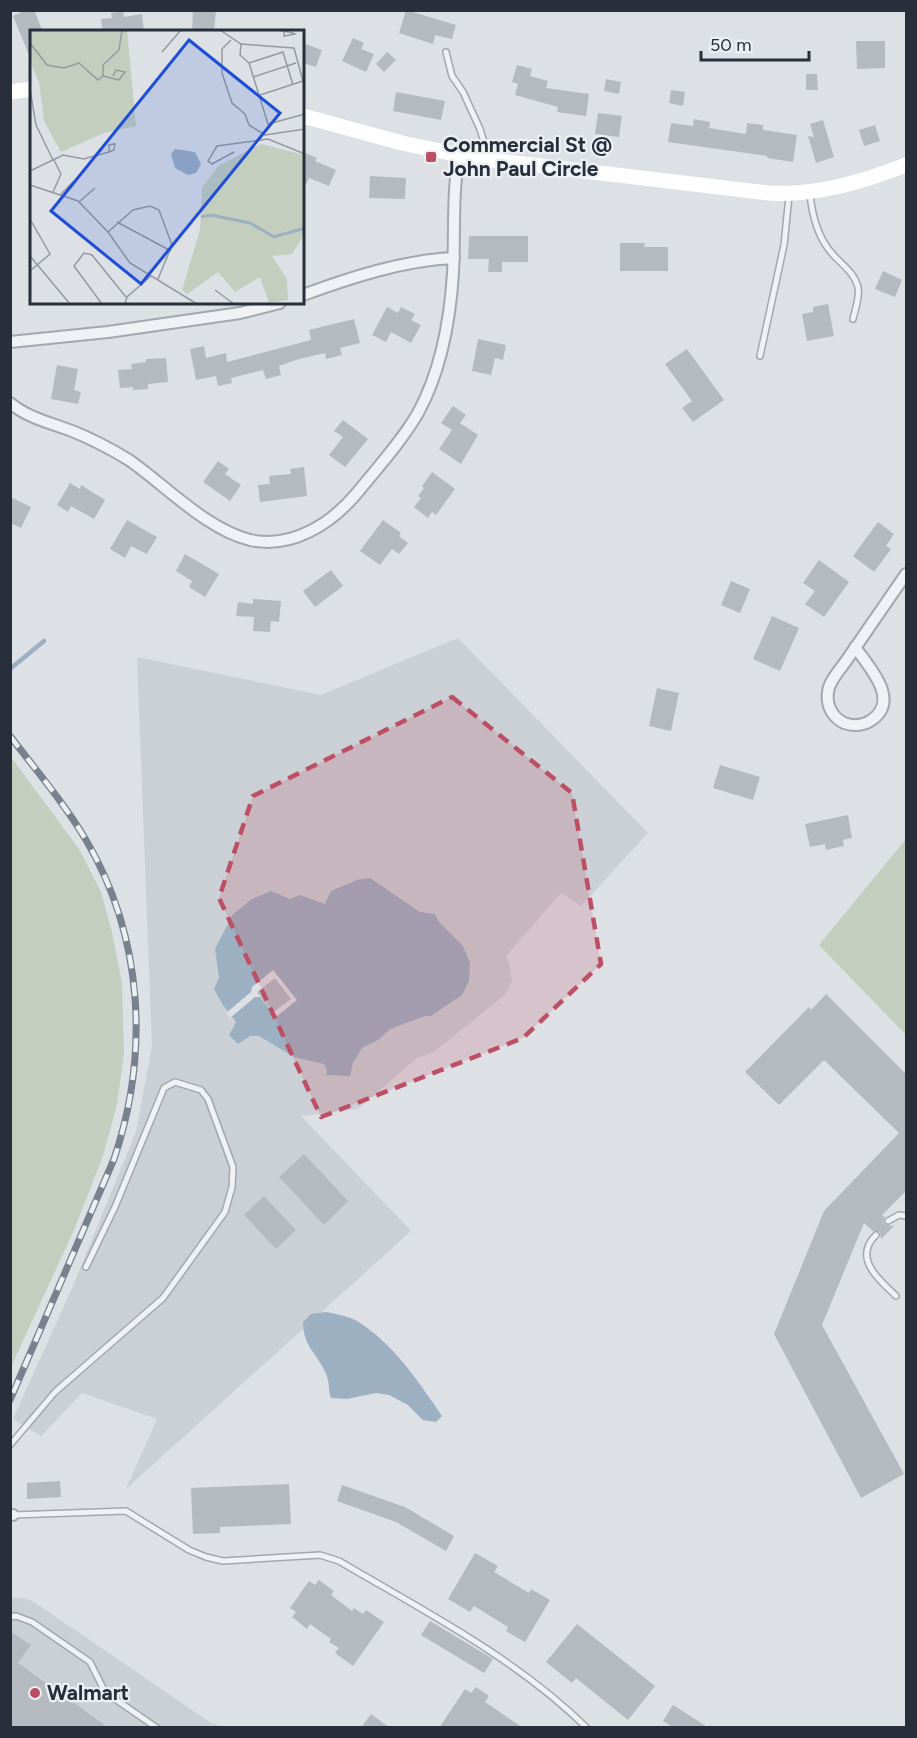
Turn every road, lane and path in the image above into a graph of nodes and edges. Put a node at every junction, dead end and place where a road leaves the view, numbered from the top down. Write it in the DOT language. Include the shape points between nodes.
graph roads {
  1 [pos="446,52"];
  2 [pos="30,89"];
  3 [pos="10,92"];
  4 [pos="304,116"];
  5 [pos="459,155"];
  6 [pos="483,159"];
  7 [pos="906,165"];
  8 [pos="810,193"];
  9 [pos="789,194"];
  10 [pos="454,258"];
  11 [pos="304,295"];
  12 [pos="276,304"];
  13 [pos="853,319"];
  14 [pos="10,342"];
  15 [pos="760,356"];
  16 [pos="10,403"];
  17 [pos="906,574"];
  18 [pos="855,647"];
  19 [pos="906,1216"];
  20 [pos="888,1221"];
  21 [pos="876,1234"];
  22 [pos="86,1267"];
  23 [pos="896,1296"];
  24 [pos="10,1445"];
  25 [pos="11,1515"];
  26 [pos="10,1617"];
  27 [pos="157,1728"];
  28 [pos="587,1728"];
  1 -- 6 [label="lane" via="452,76 480,129"];
  2 -- 3 [label="main road"];
  4 -- 5 [label="main road"];
  5 -- 6 [label="main road"];
  5 -- 10 [label="street"];
  6 -- 9 [label="main road"];
  7 -- 8 [label="main road"];
  8 -- 9 [label="main road"];
  8 -- 13 [label="lane" via="823,240 857,285"];
  9 -- 15 [label="lane" via="784,245"];
  10 -- 11 [label="street" via="364,275"];
  10 -- 16 [label="street" via="443,346 418,413 346,505 328,521 302,535 267,542 234,534 111,450"];
  12 -- 14 [label="street" via="108,332"];
  17 -- 18 [label="street"];
  18 -- 18 [label="street" via="882,687 884,699 871,721 857,725 838,719 828,703 831,683"];
  19 -- 20 [label="lane"];
  21 -- 23 [label="lane" via="866,1256 875,1274"];
  22 -- 24 [label="lane" via="164,1088 175,1082 201,1090 208,1099 233,1167 225,1212 164,1298 55,1392"];
  25 -- 28 [label="lane" via="126,1511 189,1550 223,1561 320,1555 339,1561 516,1668"];
  26 -- 27 [label="lane" via="32,1622 90,1662 105,1692"];
}
